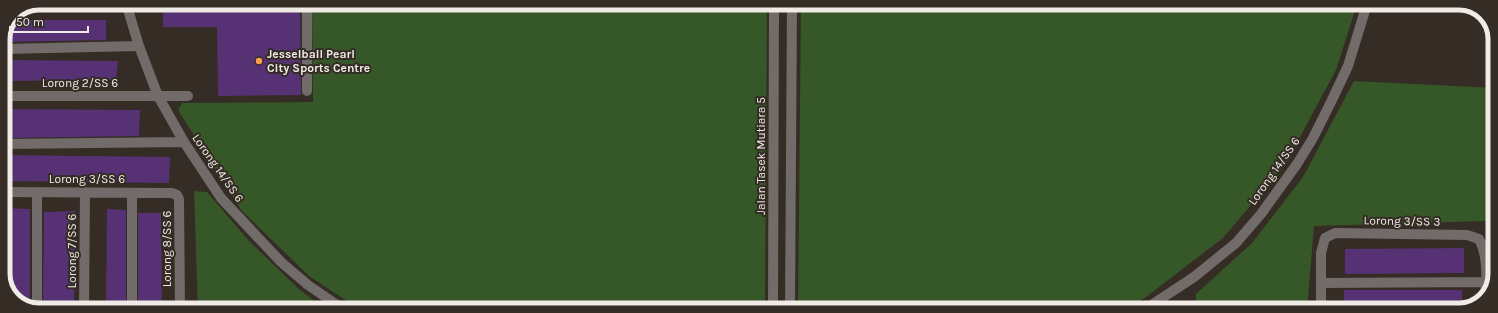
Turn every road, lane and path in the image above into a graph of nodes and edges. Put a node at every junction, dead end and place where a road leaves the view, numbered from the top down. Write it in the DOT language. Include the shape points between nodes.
graph roads {
  1 [pos="128,10"];
  2 [pos="306,10"];
  3 [pos="774,10"];
  4 [pos="792,10"];
  5 [pos="1365,10"];
  6 [pos="138,46"];
  7 [pos="10,49"];
  8 [pos="307,91"];
  9 [pos="10,96"];
  10 [pos="158,96"];
  11 [pos="188,96"];
  12 [pos="184,142"];
  13 [pos="10,144"];
  14 [pos="10,192"];
  15 [pos="37,192"];
  16 [pos="85,192"];
  17 [pos="132,192"];
  18 [pos="172,193"];
  19 [pos="789,250"];
  20 [pos="774,252"];
  21 [pos="1487,280"];
  22 [pos="1322,282"];
  23 [pos="1487,282"];
  24 [pos="37,303"];
  25 [pos="84,303"];
  26 [pos="132,303"];
  27 [pos="180,303"];
  28 [pos="333,303"];
  29 [pos="773,303"];
  30 [pos="790,303"];
  31 [pos="1155,303"];
  32 [pos="1322,303"];
  1 -- 6 [label="street, Lorong 14/SS 6"];
  2 -- 8 [label="street"];
  3 -- 20 [label="street, Jalan Tasek Mutiara 5"];
  4 -- 19 [label="street"];
  5 -- 31 [label="street, Lorong 14/SS 6" via="1348,66 1331,102 1313,138 1269,203 1236,243 1194,277"];
  6 -- 7 [label="street"];
  6 -- 10 [label="street, Lorong 14/SS 6"];
  9 -- 10 [label="street, Lorong 2/SS 6"];
  10 -- 11 [label="street, Lorong 2/SS 6"];
  10 -- 12 [label="street, Lorong 14/SS 6"];
  12 -- 13 [label="street"];
  12 -- 28 [label="street, Lorong 14/SS 6" via="221,198 250,230 281,262"];
  14 -- 15 [label="street, Lorong 3/SS 6"];
  15 -- 16 [label="street, Lorong 3/SS 6"];
  15 -- 24 [label="street"];
  16 -- 17 [label="street, Lorong 3/SS 6"];
  16 -- 25 [label="street, Lorong 7/SS 6"];
  17 -- 18 [label="street, Lorong 3/SS 6"];
  17 -- 26 [label="street"];
  18 -- 27 [label="street, Lorong 8/SS 6" via="180,199"];
  19 -- 20 [label="street"];
  19 -- 30 [label="street"];
  20 -- 29 [label="street, Jalan Tasek Mutiara 5"];
  21 -- 22 [label="street, Lorong 3/SS 3" via="1482,245 1479,239 1467,235 1335,233 1325,238 1321,253"];
  22 -- 23 [label="street"];
  22 -- 32 [label="street"];
}
